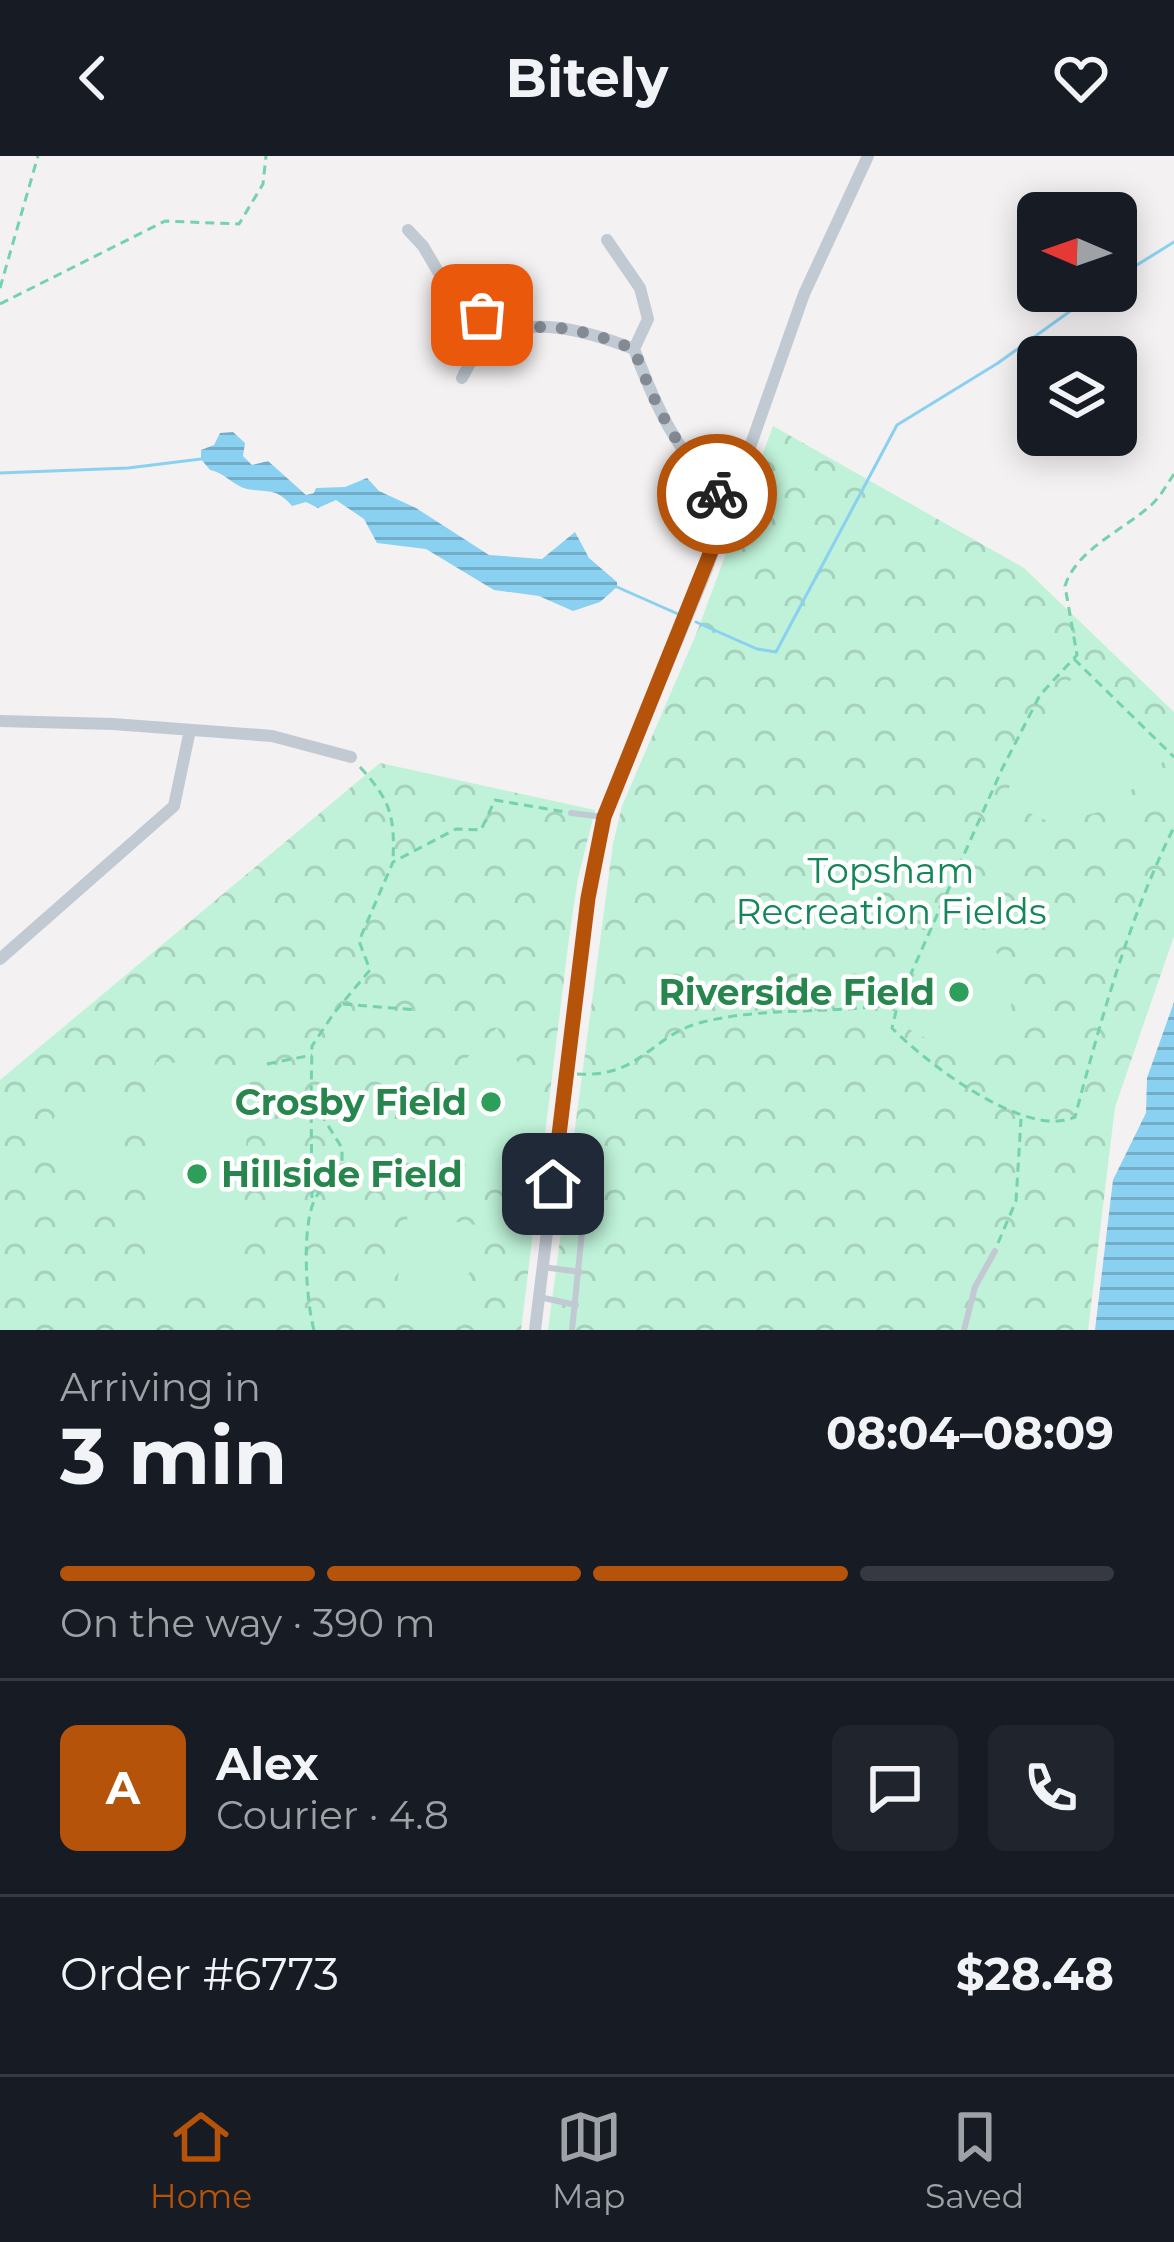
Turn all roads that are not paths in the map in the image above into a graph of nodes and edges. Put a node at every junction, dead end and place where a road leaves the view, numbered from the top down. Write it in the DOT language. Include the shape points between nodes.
graph roads {
  1 [pos="868,156"];
  2 [pos="408,230"];
  3 [pos="607,240"];
  4 [pos="506,333"];
  5 [pos="634,349"];
  6 [pos="462,378"];
  7 [pos="730,504"];
  8 [pos="0,721"];
  9 [pos="190,730"];
  10 [pos="351,757"];
  11 [pos="571,813"];
  12 [pos="604,817"];
  13 [pos="0,959"];
  14 [pos="558,1141"];
  15 [pos="553,1184"];
  16 [pos="586,1193"];
  17 [pos="995,1251"];
  18 [pos="542,1267"];
  19 [pos="580,1272"];
  20 [pos="539,1298"];
  21 [pos="576,1305"];
  22 [pos="535,1330"];
  23 [pos="572,1330"];
  24 [pos="964,1330"];
  1 -- 7 [label="street" via="804,294"];
  2 -- 4 [label="street" via="450,292"];
  3 -- 5 [label="street" via="640,287 648,319"];
  4 -- 5 [label="street" via="591,332"];
  4 -- 6 [label="street" via="478,350"];
  5 -- 7 [label="street" via="676,445"];
  7 -- 12 [label="street"];
  8 -- 9 [label="street"];
  9 -- 10 [label="street" via="272,736"];
  9 -- 13 [label="street" via="174,806"];
  11 -- 12 [label="lane"];
  12 -- 14 [label="street"];
  14 -- 15 [label="street"];
  14 -- 16 [label="lane" via="581,1151"];
  15 -- 16 [label="lane"];
  15 -- 18 [label="street"];
  16 -- 19 [label="lane"];
  17 -- 24 [label="lane"];
  18 -- 19 [label="lane"];
  18 -- 20 [label="street"];
  19 -- 21 [label="lane"];
  20 -- 21 [label="lane"];
  20 -- 22 [label="street"];
  21 -- 23 [label="lane"];
}
